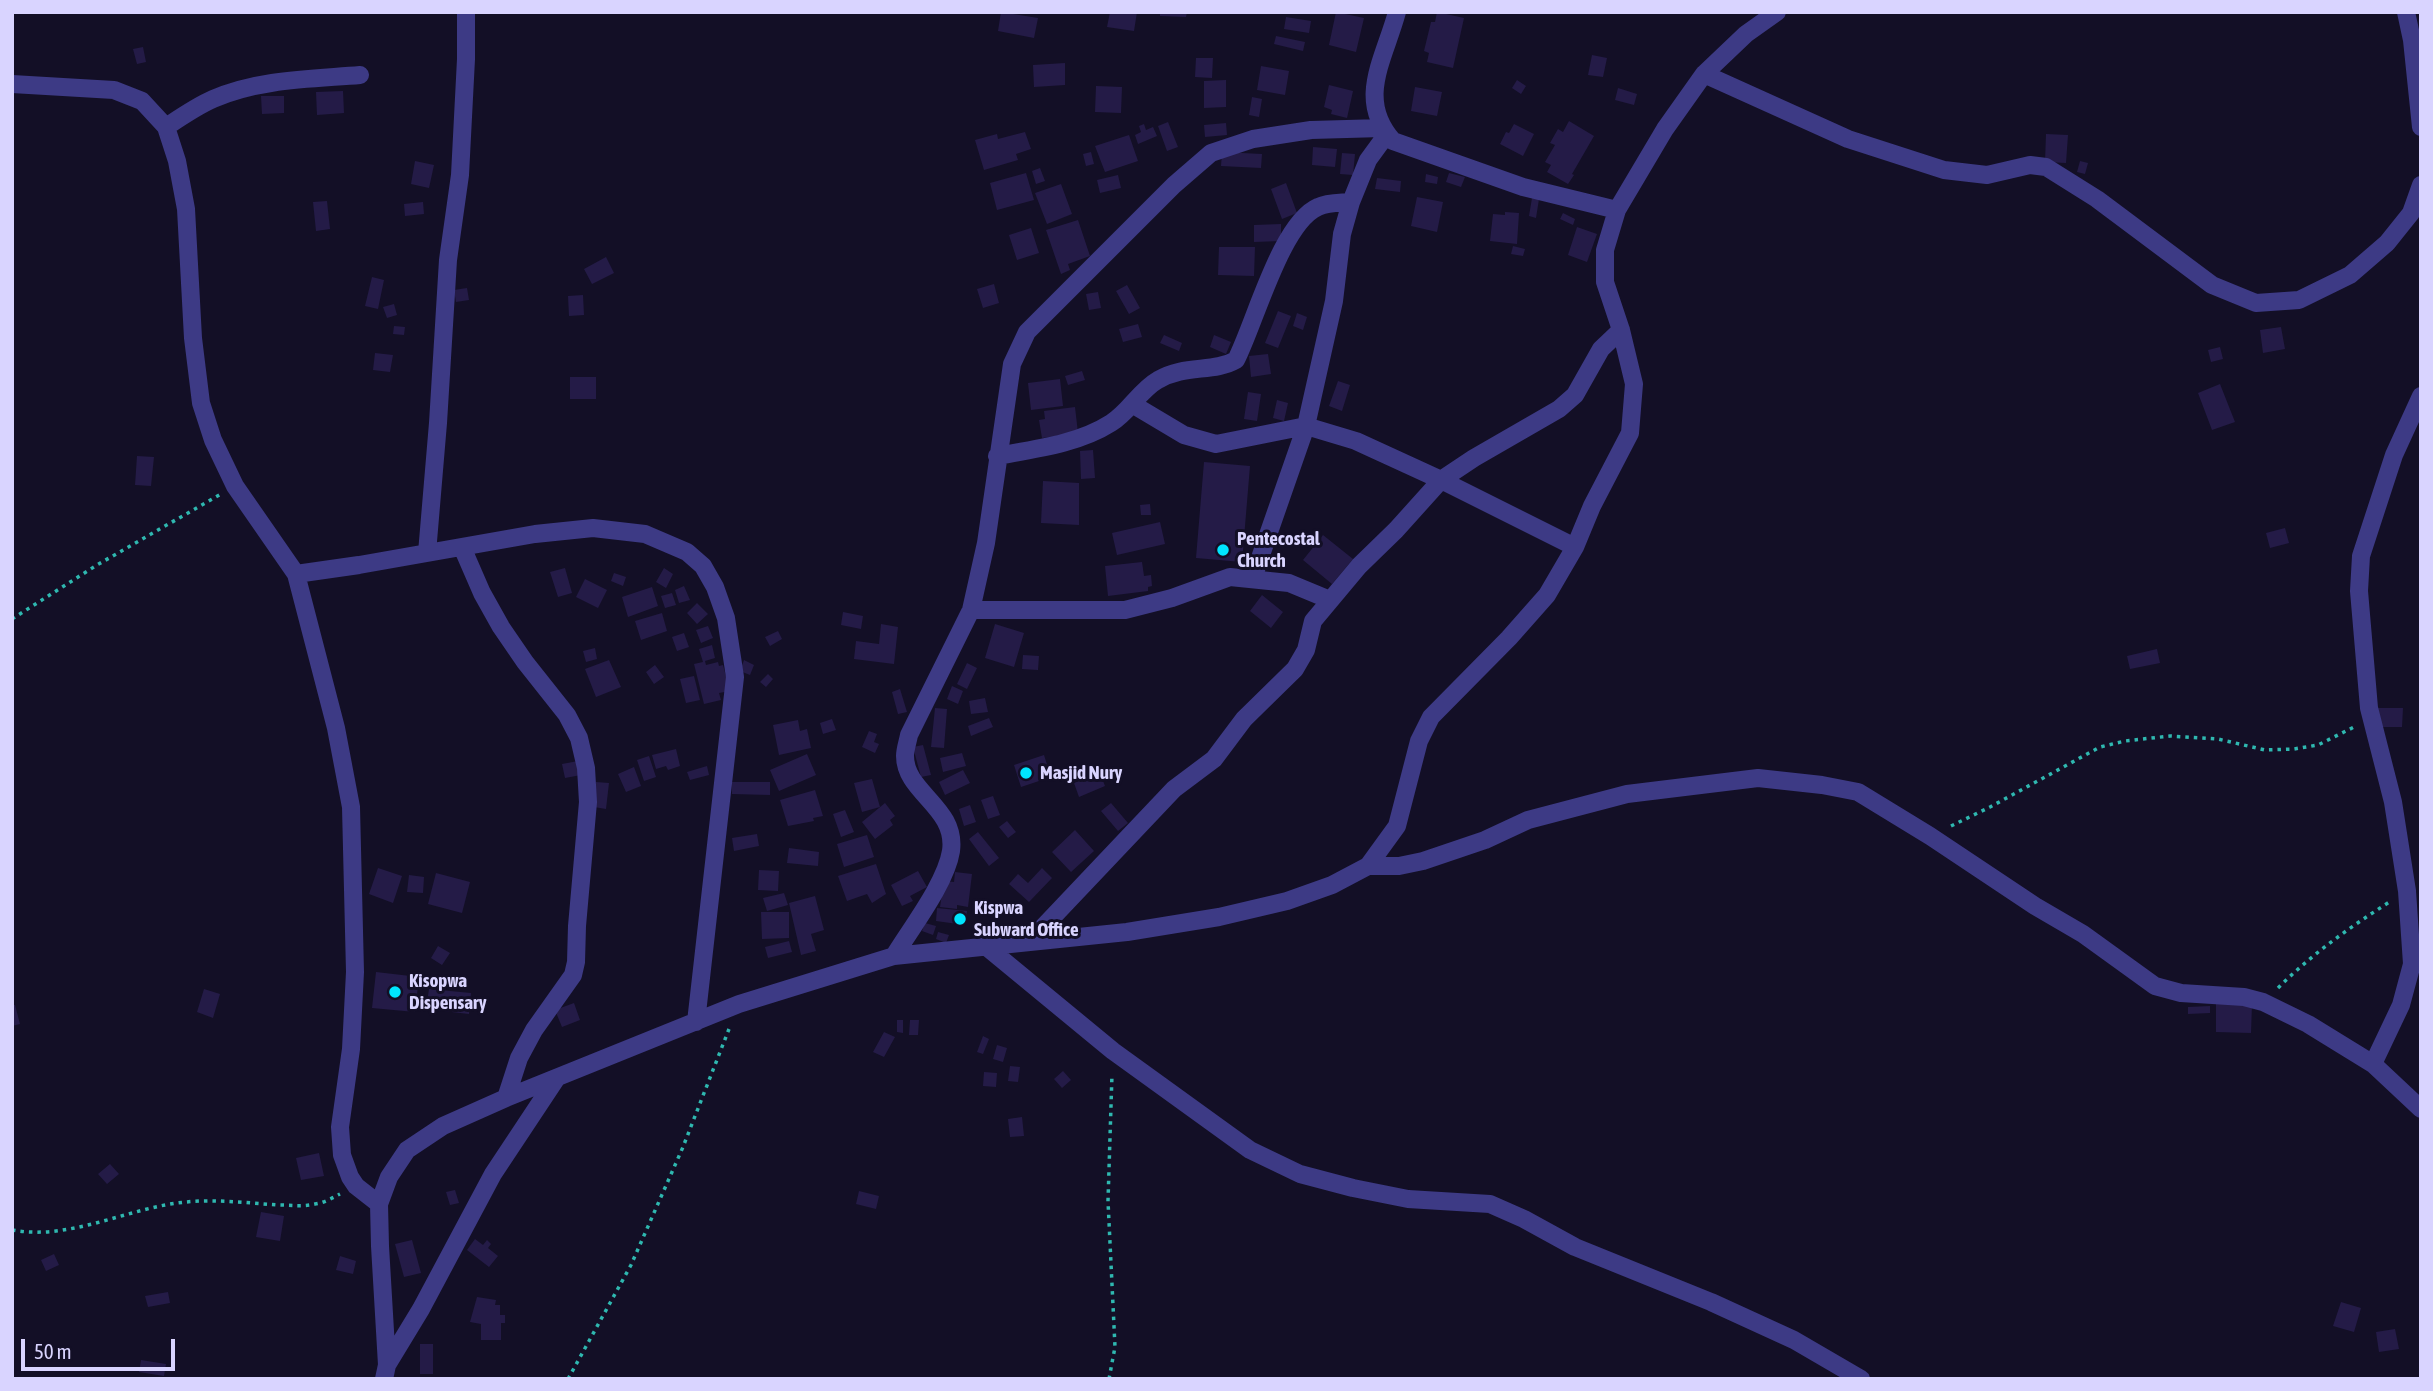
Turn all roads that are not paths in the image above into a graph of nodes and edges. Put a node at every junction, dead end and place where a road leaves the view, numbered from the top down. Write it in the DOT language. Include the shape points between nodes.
graph roads {
  1 [pos="467,12"];
  2 [pos="1396,12"];
  3 [pos="1777,12"];
  4 [pos="2406,12"];
  5 [pos="1704,74"];
  6 [pos="360,75"];
  7 [pos="12,84"];
  8 [pos="166,127"];
  9 [pos="2421,127"];
  10 [pos="1384,131"];
  11 [pos="2421,185"];
  12 [pos="1350,202"];
  13 [pos="1617,210"];
  14 [pos="1621,330"];
  15 [pos="2421,396"];
  16 [pos="1132,404"];
  17 [pos="1306,426"];
  18 [pos="997,456"];
  19 [pos="1441,480"];
  20 [pos="462,547"];
  21 [pos="1575,547"];
  22 [pos="427,553"];
  23 [pos="296,574"];
  24 [pos="1253,578"];
  25 [pos="1330,600"];
  26 [pos="971,610"];
  27 [pos="1368,866"];
  28 [pos="1030,942"];
  29 [pos="988,948"];
  30 [pos="894,956"];
  31 [pos="696,1022"];
  32 [pos="2373,1064"];
  33 [pos="556,1079"];
  34 [pos="506,1098"];
  35 [pos="2421,1109"];
  36 [pos="379,1204"];
  37 [pos="386,1372"];
  38 [pos="1861,1379"];
  1 -- 22 [label="street" via="460,175 448,260"];
  2 -- 10 [label="street" via="1374,88 1375,111"];
  3 -- 5 [label="street"];
  4 -- 9 [label="street"];
  5 -- 11 [label="street" via="1848,139 1944,170 1987,176 2030,164 2046,167 2212,285 2256,303 2299,300 2350,275 2387,243 2411,213"];
  5 -- 13 [label="street"];
  6 -- 8 [label="street" via="243,89 214,98"];
  7 -- 8 [label="street" via="114,90 142,101"];
  8 -- 23 [label="street" via="186,209 201,403 234,486"];
  10 -- 12 [label="street"];
  10 -- 13 [label="street" via="1394,141 1523,187"];
  10 -- 18 [label="street" via="1300,132 1253,139 1211,153 1027,332 1012,364"];
  12 -- 16 [label="street" via="1316,207 1296,225 1236,360 1157,380"];
  12 -- 17 [label="street"];
  13 -- 14 [label="street" via="1605,250 1605,282"];
  14 -- 19 [label="street" via="1601,349 1574,395 1559,409"];
  14 -- 21 [label="street" via="1634,383 1630,433"];
  15 -- 32 [label="street" via="2394,455 2361,556 2359,591 2369,708 2393,802 2407,891 2412,964 2401,1005"];
  16 -- 17 [label="street" via="1184,435 1216,444"];
  16 -- 18 [label="street" via="1112,423 1091,433 1054,446"];
  17 -- 19 [label="street" via="1356,441"];
  17 -- 24 [label="street"];
  18 -- 26 [label="street" via="986,543"];
  19 -- 21 [label="street"];
  19 -- 25 [label="street"];
  20 -- 22 [label="street"];
  20 -- 31 [label="street" via="593,528 645,534 687,552 715,587 726,618 735,677"];
  20 -- 34 [label="street" via="501,627 567,715 579,738 586,768 588,802 573,975 534,1030"];
  21 -- 27 [label="street" via="1547,595 1431,717 1419,741 1397,826"];
  22 -- 23 [label="street"];
  23 -- 36 [label="street" via="337,728 351,807 355,972 342,1155 356,1186"];
  24 -- 25 [label="street" via="1289,583"];
  24 -- 26 [label="street" via="1230,577 1125,610"];
  25 -- 28 [label="street" via="1313,621 1306,650 1295,669 1244,719 1214,759 1174,789"];
  26 -- 30 [label="street" via="909,735 908,769 950,827 951,850 936,888"];
  27 -- 28 [label="street" via="1287,901 1219,917"];
  27 -- 32 [label="street" via="1423,861 1528,820 1628,794 1758,778 1858,792 2083,934 2155,986 2263,1002"];
  28 -- 29 [label="street"];
  29 -- 30 [label="street"];
  29 -- 38 [label="street" via="1113,1051 1250,1150 1300,1174 1408,1199 1490,1204 1575,1247 1794,1340"];
  30 -- 31 [label="street"];
  31 -- 33 [label="street"];
  32 -- 35 [label="street"];
  33 -- 34 [label="street"];
  33 -- 37 [label="street" via="493,1174"];
  34 -- 36 [label="street" via="443,1126 407,1150 389,1177"];
  36 -- 37 [label="street"];
}
